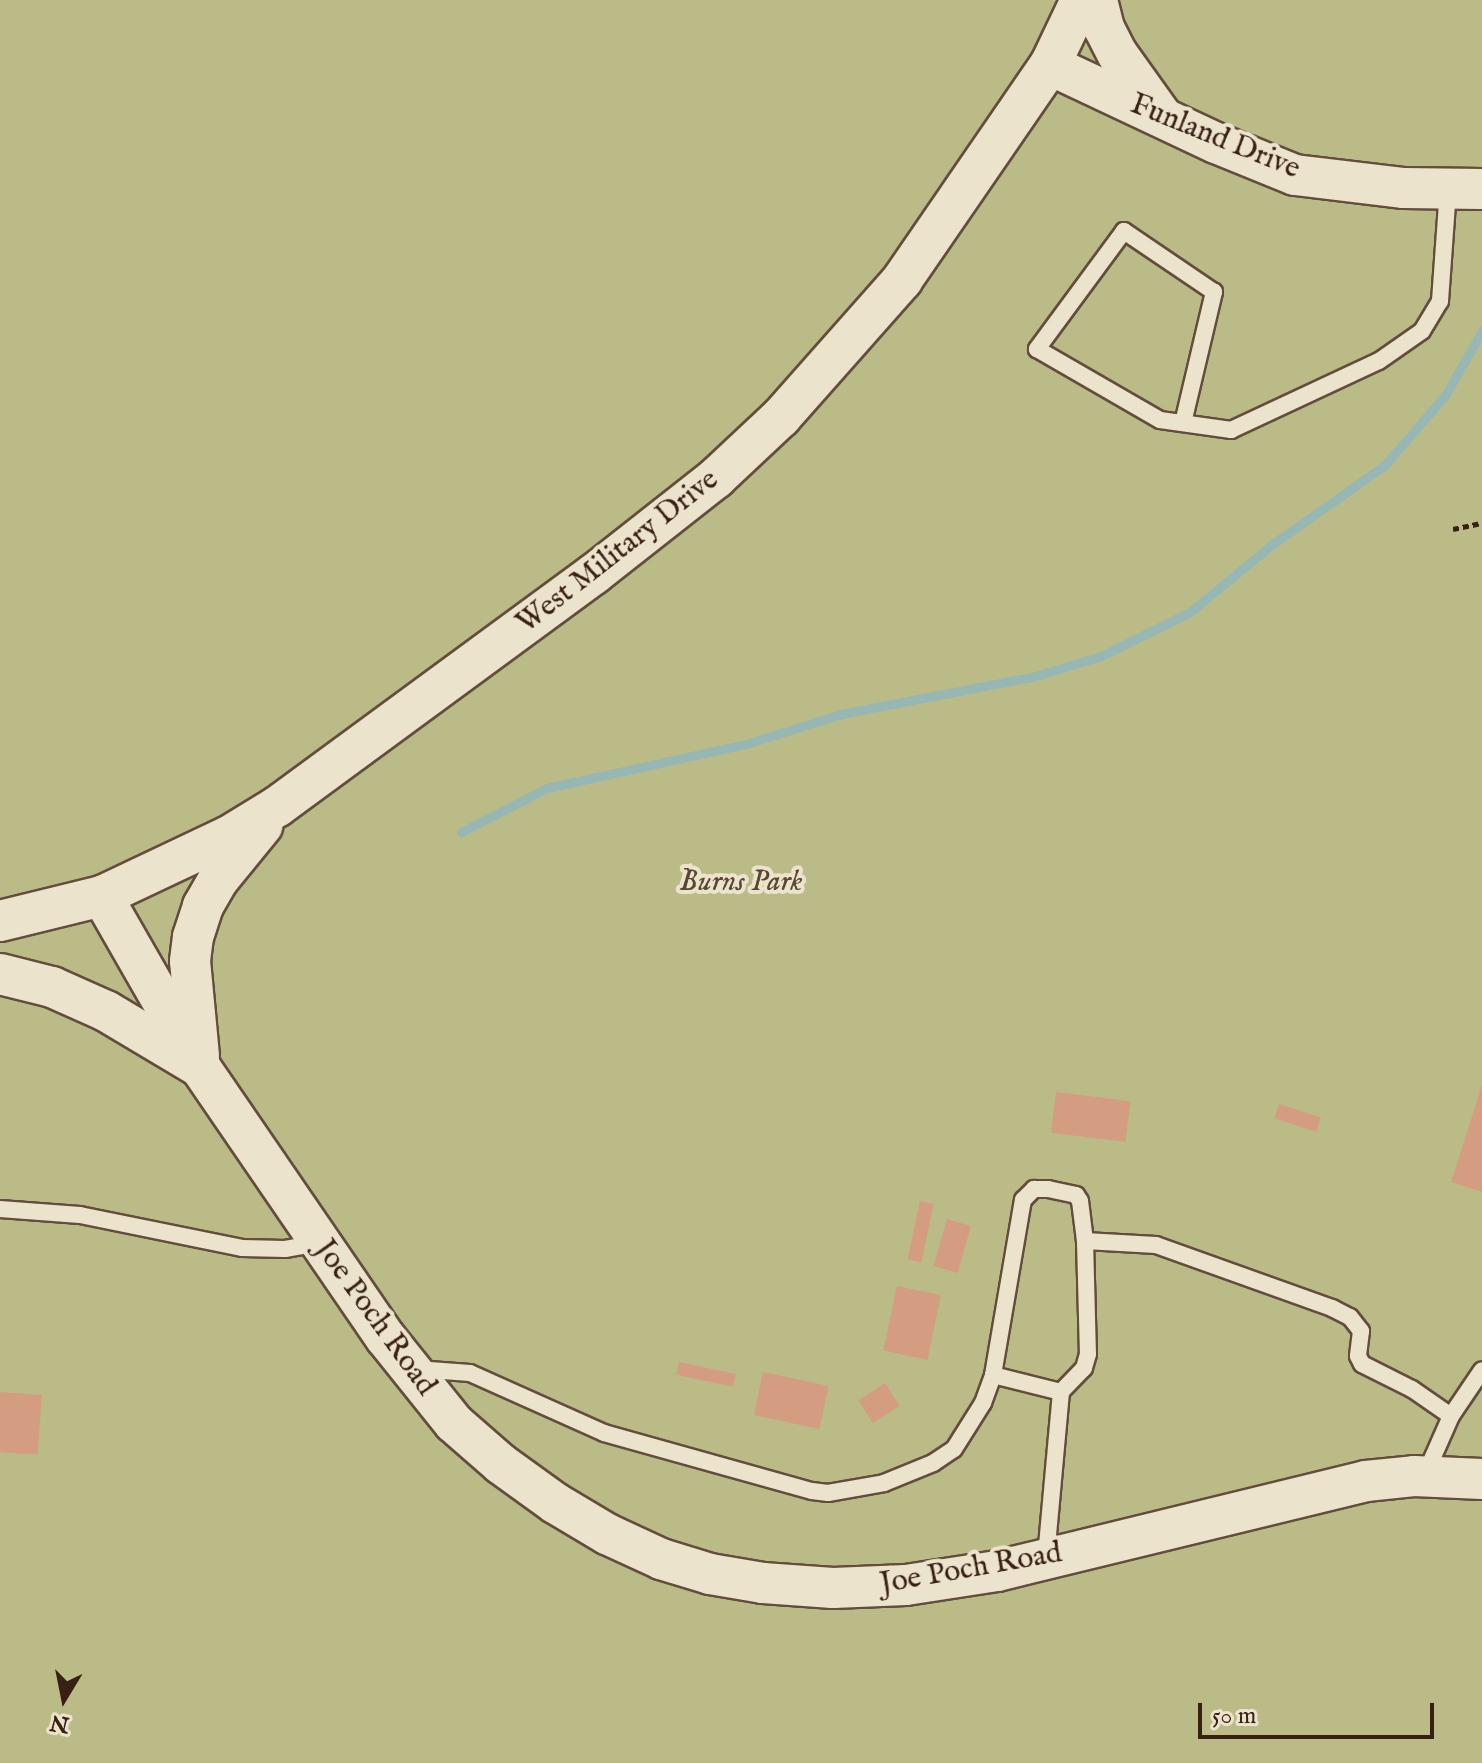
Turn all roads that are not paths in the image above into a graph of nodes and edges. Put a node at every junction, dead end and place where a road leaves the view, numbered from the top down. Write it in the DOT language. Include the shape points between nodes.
graph roads {
  1 [pos="1081,0"];
  2 [pos="1097,0"];
  3 [pos="1050,65"];
  4 [pos="1163,118"];
  5 [pos="1465,189"];
  6 [pos="1183,423"];
  7 [pos="278,806"];
  8 [pos="102,896"];
  9 [pos="0,921"];
  10 [pos="0,974"];
  11 [pos="200,1067"];
  12 [pos="0,1209"];
  13 [pos="1085,1241"];
  14 [pos="320,1243"];
  15 [pos="410,1369"];
  16 [pos="1482,1370"];
  17 [pos="993,1375"];
  18 [pos="1061,1392"];
  19 [pos="1451,1416"];
  20 [pos="1424,1476"];
  21 [pos="1482,1479"];
  22 [pos="1046,1559"];
  1 -- 3 [label="street, West Military Drive"];
  2 -- 4 [label="street" via="1118,55"];
  3 -- 4 [label="street, Funland Drive"];
  3 -- 7 [label="street, West Military Drive" via="902,280 781,417 716,478 594,574"];
  4 -- 5 [label="street, Funland Drive" via="1295,175 1404,188"];
  5 -- 6 [label="lane" via="1440,301 1422,331 1379,361 1231,430"];
  6 -- 6 [label="lane" via="1160,420 1037,349 1124,231 1214,292"];
  7 -- 8 [label="street, West Military Drive" via="229,836"];
  7 -- 11 [label="street, Joe Poch Road" via="218,880 193,937 190,961"];
  8 -- 9 [label="street, West Military Drive"];
  8 -- 11 [label="street, Joe Poch Road"];
  10 -- 11 [label="street, Joe Poch Road" via="52,987 106,1011"];
  11 -- 14 [label="street, Joe Poch Road"];
  12 -- 14 [label="lane" via="80,1215 242,1248"];
  13 -- 17 [label="lane" via="1076,1195 1048,1189 1027,1193"];
  13 -- 18 [label="lane" via="1088,1354 1084,1368"];
  13 -- 19 [label="lane" via="1156,1245 1332,1308 1350,1317 1361,1331 1362,1364"];
  14 -- 15 [label="street, Joe Poch Road"];
  15 -- 17 [label="lane" via="470,1373 604,1433 828,1493 884,1483 954,1449 983,1403"];
  15 -- 22 [label="street, Joe Poch Road" via="454,1423 555,1503 661,1559 710,1574 819,1587 906,1585"];
  16 -- 19 [label="lane"];
  17 -- 18 [label="lane"];
  18 -- 22 [label="lane"];
  19 -- 20 [label="lane"];
  20 -- 21 [label="street, Joe Poch Road"];
  20 -- 22 [label="street, Joe Poch Road" via="1366,1481"];
}
